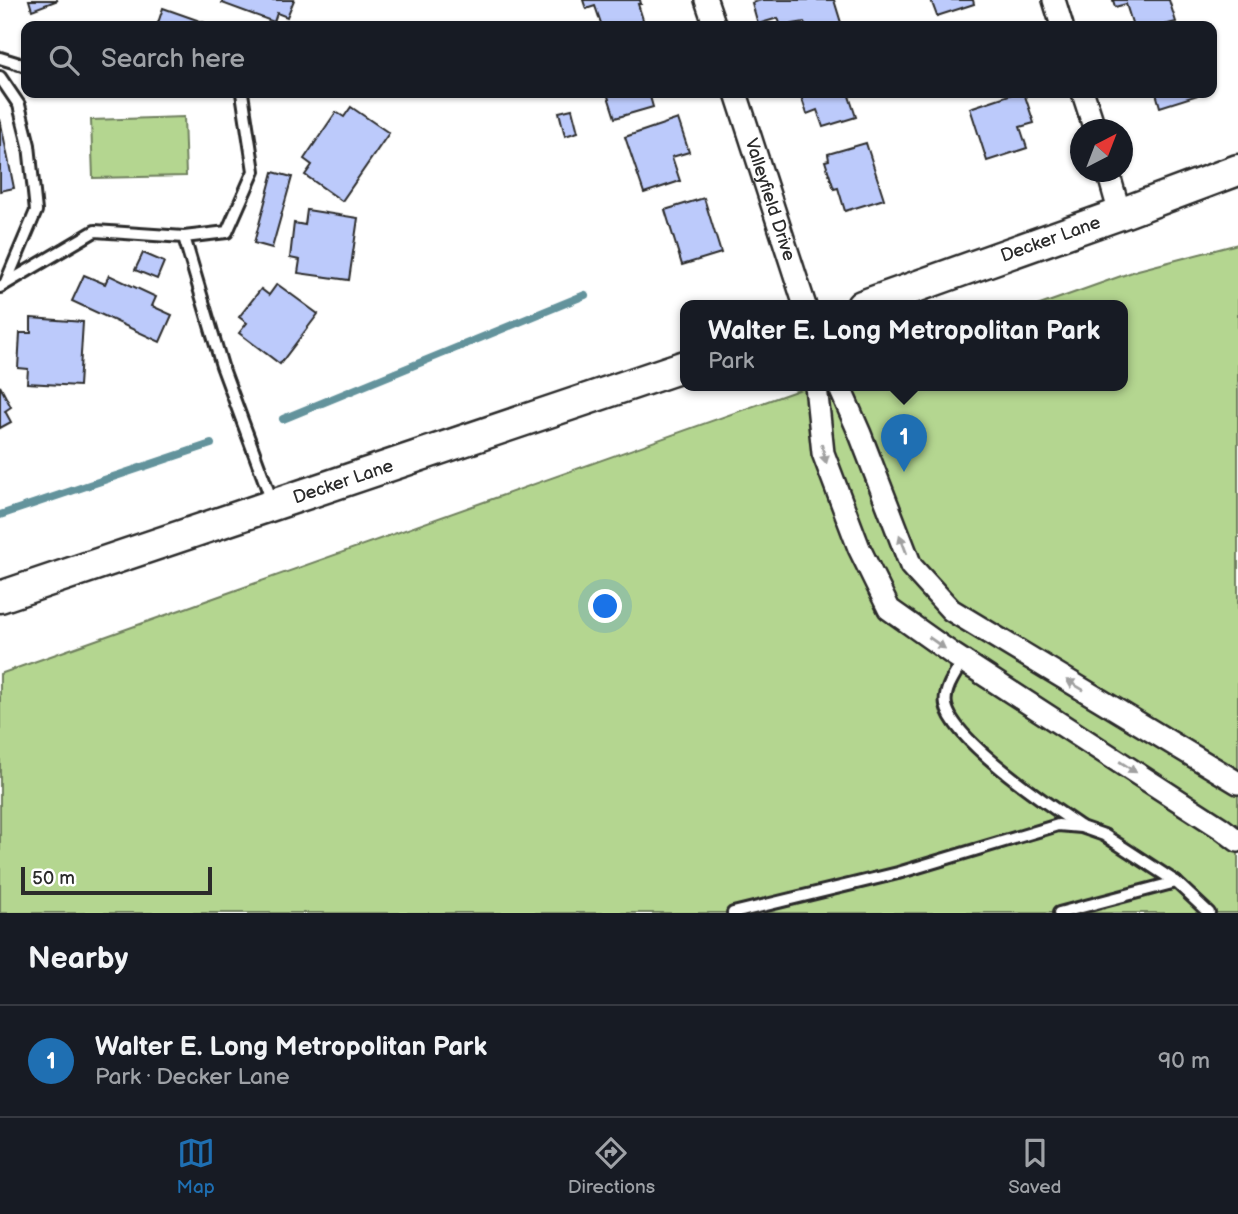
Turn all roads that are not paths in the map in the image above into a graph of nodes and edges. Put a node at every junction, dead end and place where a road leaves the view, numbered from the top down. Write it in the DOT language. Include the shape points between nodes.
graph roads {
  1 [pos="706,0"];
  2 [pos="1054,0"];
  3 [pos="713,21"];
  4 [pos="1060,21"];
  5 [pos="0,58"];
  6 [pos="21,64"];
  7 [pos="0,77"];
  8 [pos="243,98"];
  9 [pos="738,98"];
  10 [pos="1085,98"];
  11 [pos="1091,119"];
  12 [pos="1238,170"];
  13 [pos="1111,182"];
  14 [pos="1120,214"];
  15 [pos="184,237"];
  16 [pos="3,284"];
  17 [pos="803,300"];
  18 [pos="879,300"];
  19 [pos="680,368"];
  20 [pos="817,391"];
  21 [pos="841,391"];
  22 [pos="273,504"];
  23 [pos="0,597"];
  24 [pos="963,661"];
  25 [pos="1238,783"];
  26 [pos="1081,827"];
  27 [pos="1238,841"];
  28 [pos="1176,882"];
  29 [pos="733,913"];
  30 [pos="1059,913"];
  31 [pos="1209,913"];
  1 -- 3 [label="street"];
  2 -- 4 [label="street"];
  5 -- 6 [label="lane"];
  7 -- 16 [label="lane" via="19,105 29,145 36,211"];
  8 -- 15 [label="lane" via="254,171 227,232"];
  9 -- 17 [label="street, Valleyfield Drive"];
  10 -- 11 [label="street"];
  12 -- 14 [label="main road, Decker Lane"];
  13 -- 14 [label="street"];
  14 -- 18 [label="main road, Decker Lane"];
  15 -- 16 [label="lane" via="94,231"];
  15 -- 22 [label="lane" via="222,366"];
  19 -- 22 [label="main road, Decker Lane"];
  20 -- 24 [label="street, one-way" via="823,453 859,548 889,609"];
  25 -- 21 [label="street, one-way" via="951,610 911,566"];
  22 -- 23 [label="main road, Decker Lane"];
  24 -- 26 [label="lane" via="950,682 945,703 951,718 1007,774"];
  24 -- 27 [label="street, one-way"];
  26 -- 28 [label="lane" via="1104,835"];
  26 -- 29 [label="lane" via="1058,825 898,873"];
  28 -- 30 [label="lane"];
  28 -- 31 [label="lane"];
}
